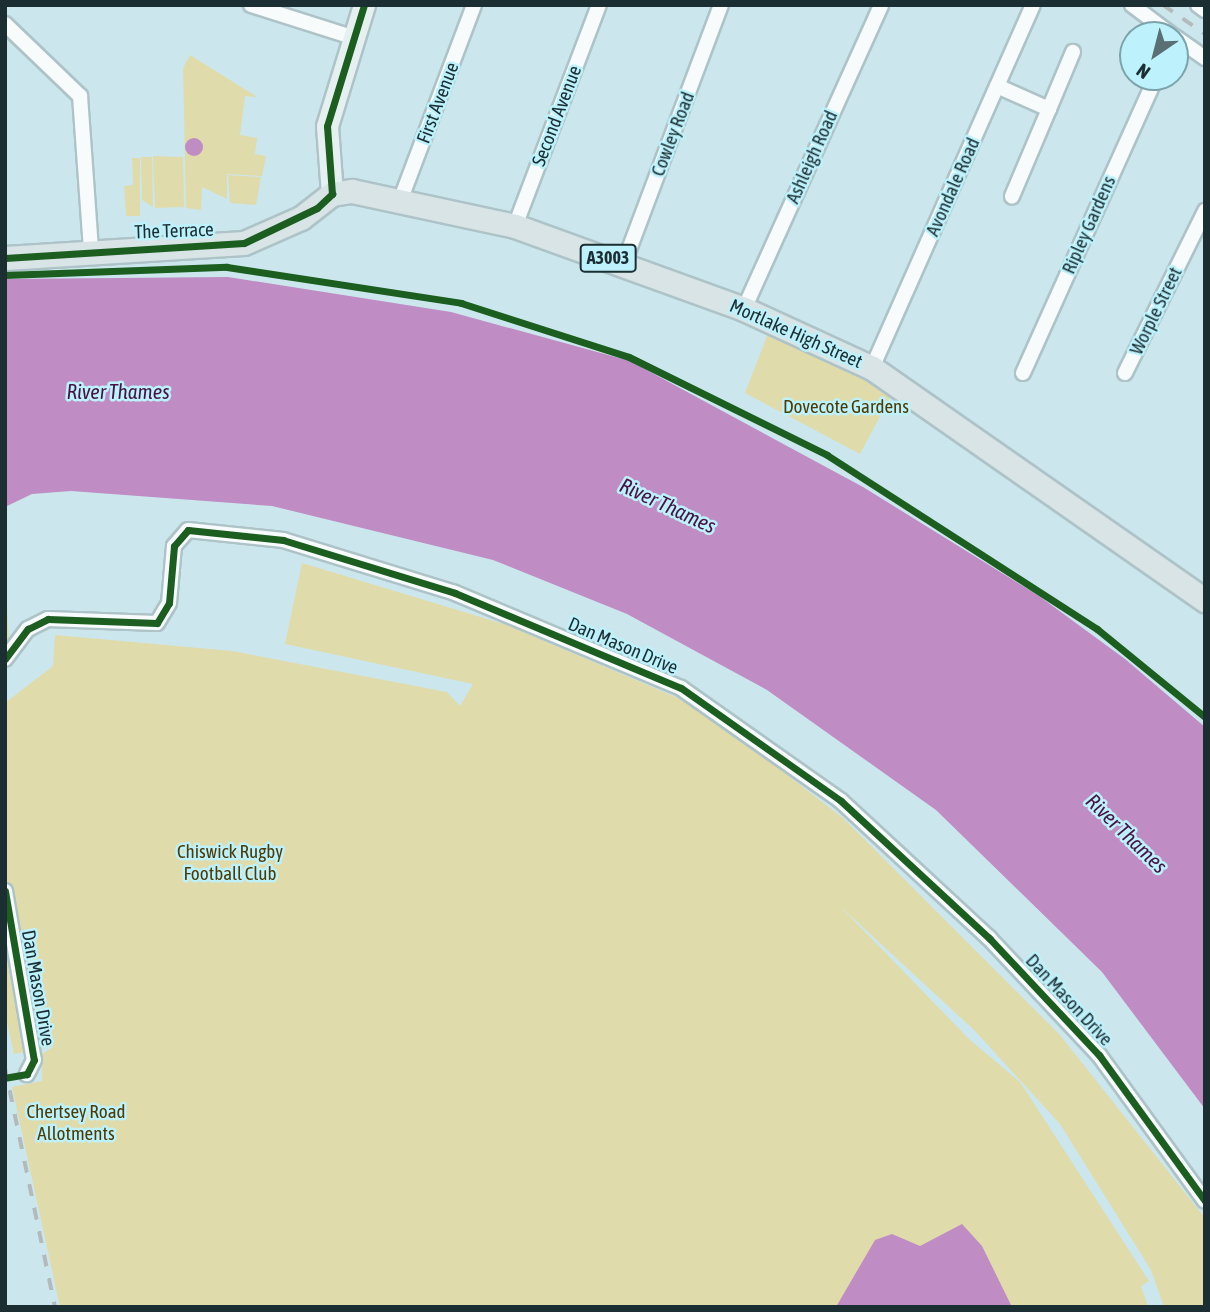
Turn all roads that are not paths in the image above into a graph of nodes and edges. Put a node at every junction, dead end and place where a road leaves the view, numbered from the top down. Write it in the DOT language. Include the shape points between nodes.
graph roads {
  1 [pos="251,5"];
  2 [pos="364,5"];
  3 [pos="474,5"];
  4 [pos="599,5"];
  5 [pos="721,5"];
  6 [pos="880,5"];
  7 [pos="1033,5"];
  8 [pos="1132,5"];
  9 [pos="1198,5"];
  10 [pos="1205,10"];
  11 [pos="1153,21"];
  12 [pos="5,24"];
  13 [pos="352,37"];
  14 [pos="1189,47"];
  15 [pos="1073,52"];
  16 [pos="1205,58"];
  17 [pos="997,86"];
  18 [pos="1150,91"];
  19 [pos="1049,110"];
  20 [pos="331,194"];
  21 [pos="1012,196"];
  22 [pos="400,201"];
  23 [pos="1205,211"];
  24 [pos="516,226"];
  25 [pos="91,250"];
  26 [pos="5,258"];
  27 [pos="624,263"];
  28 [pos="744,309"];
  29 [pos="872,368"];
  30 [pos="1023,373"];
  31 [pos="1125,373"];
  32 [pos="1205,600"];
  33 [pos="5,659"];
  34 [pos="5,891"];
  35 [pos="27,1074"];
  36 [pos="1205,1201"];
  1 -- 13 [label="street"];
  2 -- 13 [label="street"];
  3 -- 22 [label="street, First Avenue"];
  4 -- 24 [label="street, Second Avenue"];
  5 -- 27 [label="street, Cowley Road"];
  6 -- 28 [label="street, Ashleigh Road"];
  7 -- 17 [label="street, Avondale Road"];
  8 -- 11 [label="street"];
  9 -- 10 [label="street"];
  12 -- 25 [label="street" via="80,96"];
  13 -- 20 [label="street" via="327,126"];
  14 -- 16 [label="street"];
  15 -- 19 [label="street"];
  17 -- 19 [label="street"];
  17 -- 29 [label="street, Avondale Road"];
  18 -- 30 [label="street, Ripley Gardens"];
  19 -- 21 [label="street"];
  20 -- 22 [label="main road, Mortlake High Street / A3003" via="352,191"];
  20 -- 25 [label="main road, The Terrace" via="301,218 244,243"];
  22 -- 24 [label="main road, Mortlake High Street / A3003"];
  23 -- 31 [label="street, Worple Street"];
  24 -- 27 [label="main road, Mortlake High Street / A3003"];
  25 -- 26 [label="main road, The Terrace"];
  27 -- 28 [label="main road, Mortlake High Street / A3003"];
  28 -- 29 [label="main road, Mortlake High Street / A3003"];
  29 -- 32 [label="main road, Mortlake High Street / A3003"];
  33 -- 36 [label="street, Dan Mason Drive" via="28,629 48,619 157,623 169,603 174,546 188,530 283,540 455,593 681,688 841,801 989,938 1099,1055"];
  34 -- 35 [label="street, Dan Mason Drive" via="34,1060"];
}
